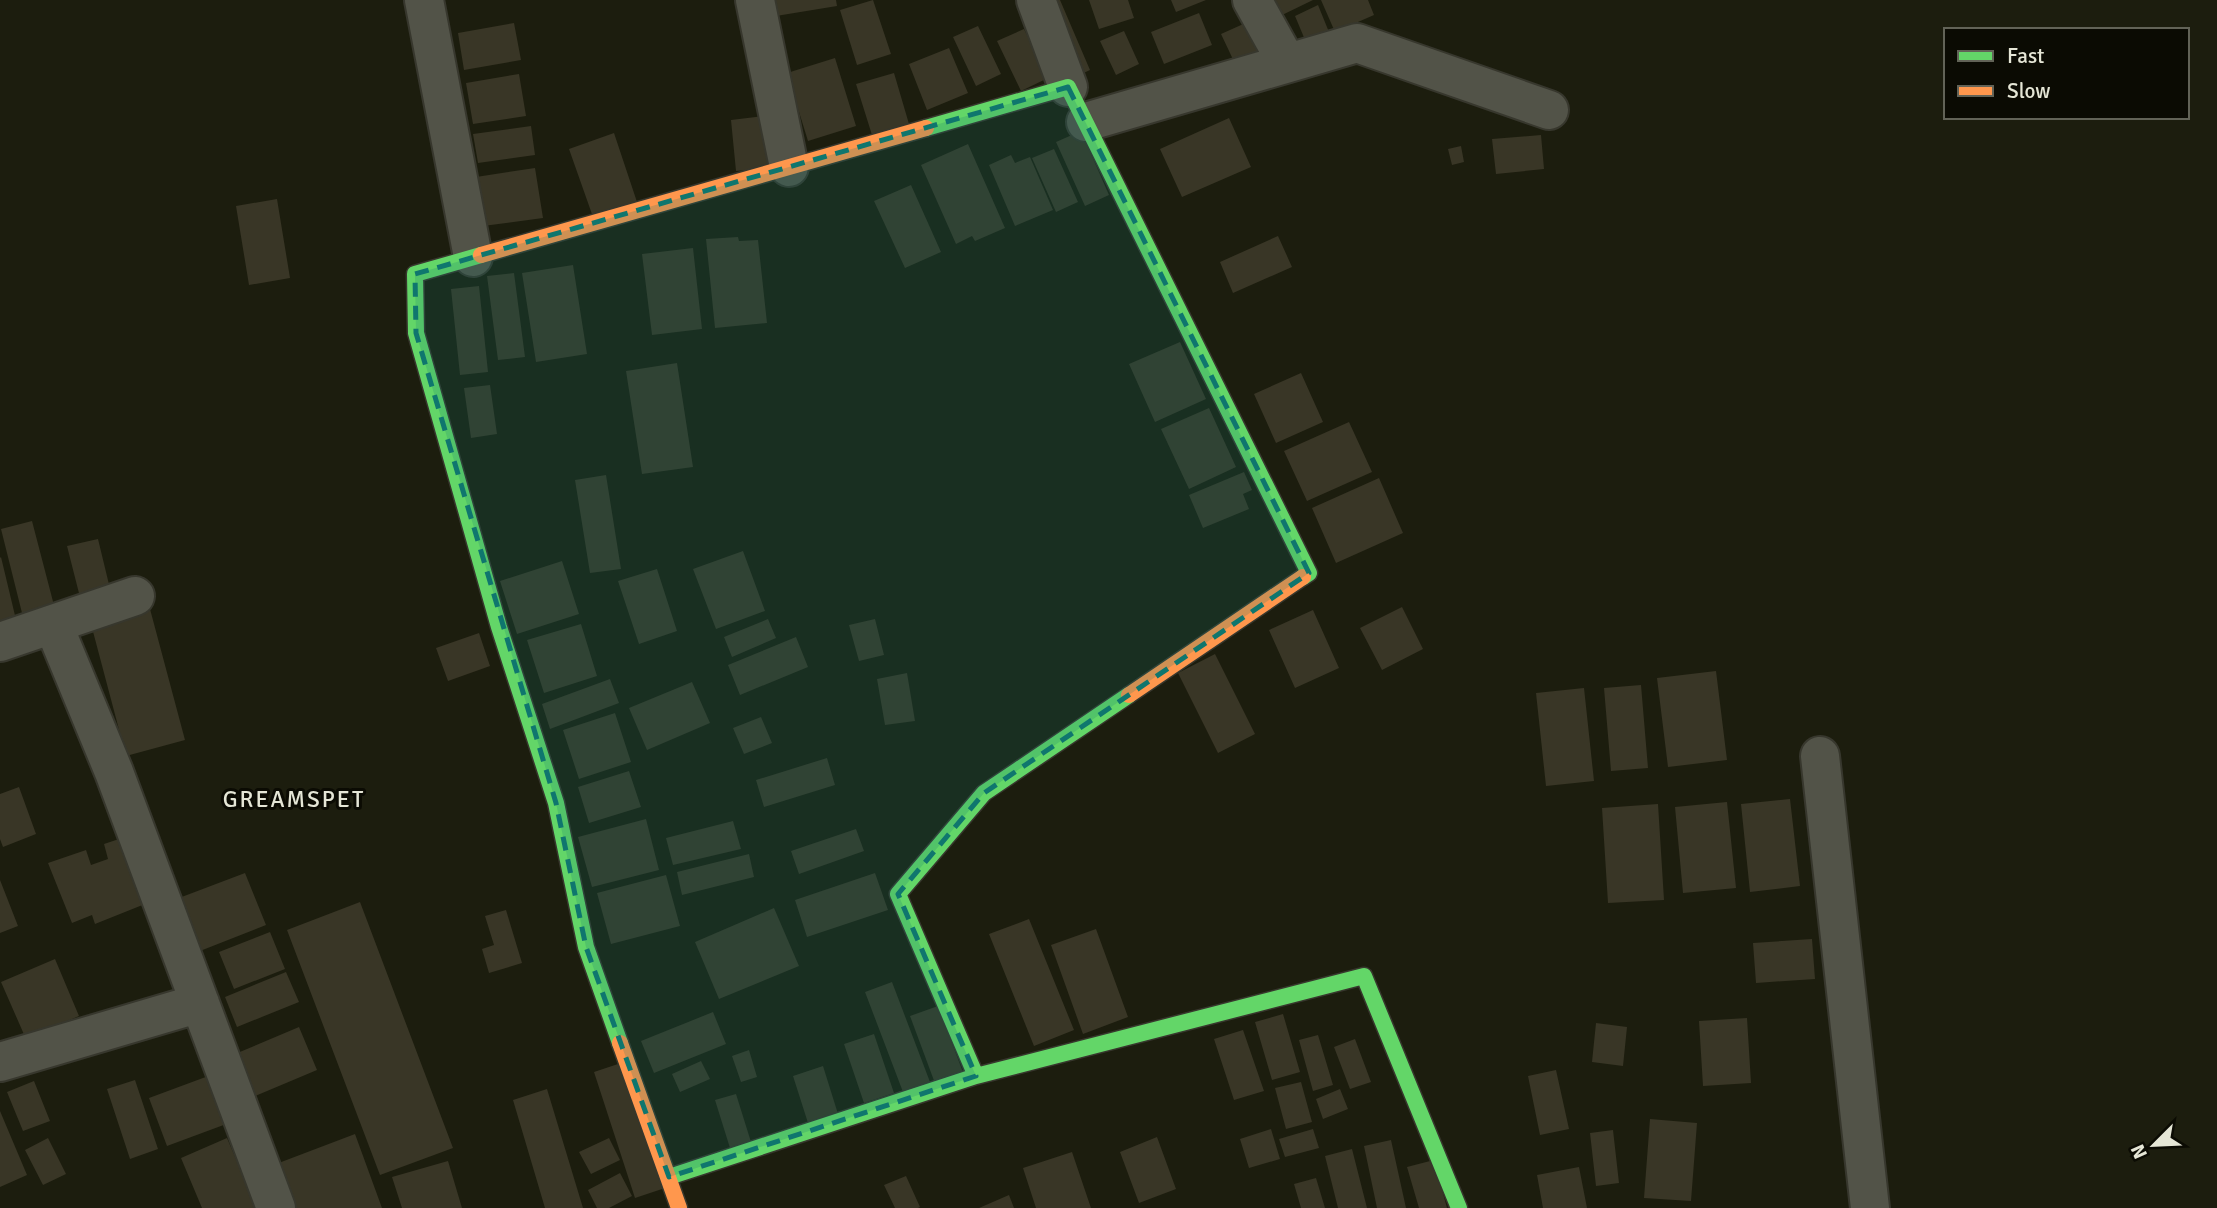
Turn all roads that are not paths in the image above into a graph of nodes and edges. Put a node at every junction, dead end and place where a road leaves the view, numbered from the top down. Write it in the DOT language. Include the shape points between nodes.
graph roads {
  1 [pos="424,0"];
  2 [pos="755,0"];
  3 [pos="1036,0"];
  4 [pos="1252,0"];
  5 [pos="1287,63"];
  6 [pos="1068,88"];
  7 [pos="1549,110"];
  8 [pos="1086,122"];
  9 [pos="789,167"];
  10 [pos="473,257"];
  11 [pos="135,596"];
  12 [pos="52,624"];
  13 [pos="0,642"];
  14 [pos="1820,756"];
  15 [pos="200,1003"];
  16 [pos="0,1062"];
  17 [pos="976,1076"];
  18 [pos="668,1177"];
  19 [pos="276,1208"];
  20 [pos="679,1208"];
  21 [pos="1459,1208"];
  22 [pos="1870,1208"];
  1 -- 10 [label="street"];
  2 -- 9 [label="street"];
  3 -- 6 [label="street"];
  4 -- 5 [label="street"];
  5 -- 7 [label="street" via="1357,43"];
  5 -- 8 [label="street"];
  6 -- 8 [label="street"];
  6 -- 9 [label="street"];
  8 -- 17 [label="street" via="1309,573 984,793 898,894"];
  9 -- 10 [label="street"];
  10 -- 18 [label="street" via="415,274 416,333 499,627 556,803 586,947"];
  11 -- 12 [label="street"];
  12 -- 13 [label="street"];
  12 -- 15 [label="street" via="114,772"];
  14 -- 22 [label="street"];
  15 -- 16 [label="street"];
  15 -- 19 [label="street"];
  17 -- 18 [label="street"];
  17 -- 21 [label="street" via="1364,976"];
  18 -- 20 [label="street"];
}
